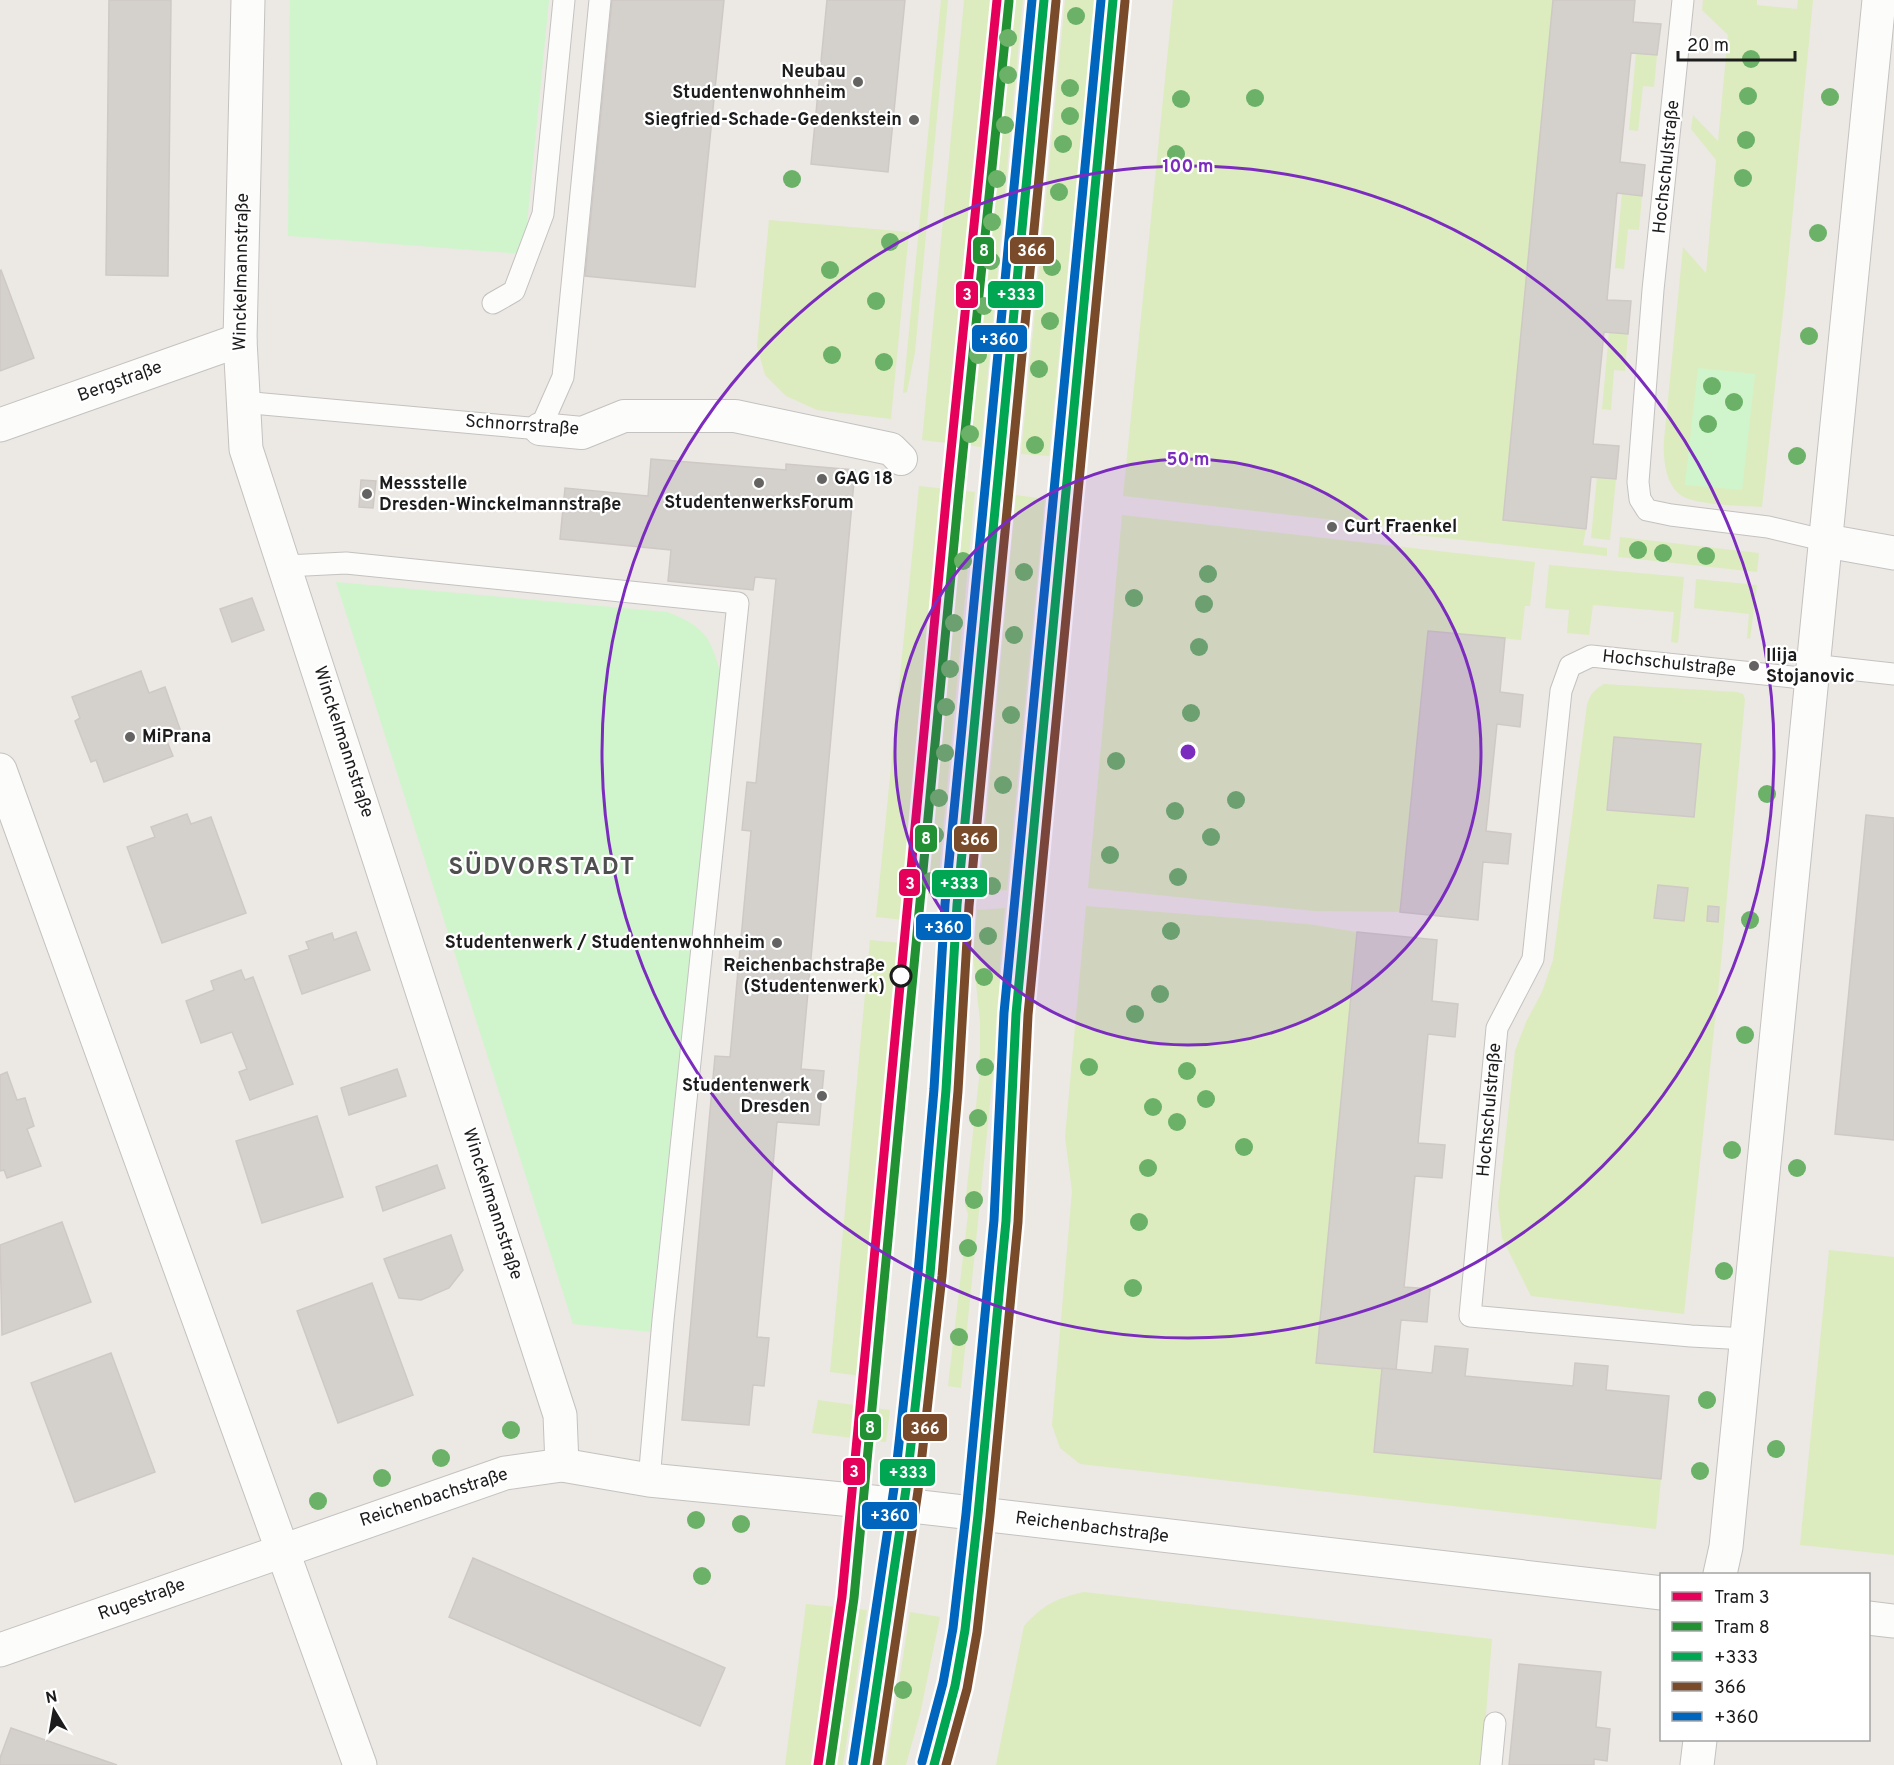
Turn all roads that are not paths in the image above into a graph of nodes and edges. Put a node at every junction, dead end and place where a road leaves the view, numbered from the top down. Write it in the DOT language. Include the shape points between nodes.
graph roads {
  1 [pos="248,0"];
  2 [pos="564,0"];
  3 [pos="600,0"];
  4 [pos="1044,0"];
  5 [pos="1113,0"];
  6 [pos="1683,0"];
  7 [pos="1879,0"];
  8 [pos="493,303"];
  9 [pos="240,340"];
  10 [pos="242,402"];
  11 [pos="0,425"];
  12 [pos="540,429"];
  13 [pos="901,459"];
  14 [pos="1827,541"];
  15 [pos="1894,553"];
  16 [pos="286,566"];
  17 [pos="1812,672"];
  18 [pos="1894,674"];
  19 [pos="0,770"];
  20 [pos="1747,1339"];
  21 [pos="562,1465"];
  22 [pos="649,1480"];
  23 [pos="903,1505"];
  24 [pos="978,1515"];
  25 [pos="284,1550"];
  26 [pos="1720,1573"];
  27 [pos="1660,1593"];
  28 [pos="1870,1618"];
  29 [pos="1894,1621"];
  30 [pos="0,1650"];
  31 [pos="1495,1724"];
  32 [pos="1700,1741"];
  33 [pos="360,1765"];
  34 [pos="865,1765"];
  35 [pos="934,1765"];
  36 [pos="1491,1765"];
  37 [pos="1697,1765"];
  1 -- 9 [label="street, Winckelmannstraße"];
  2 -- 8 [label="lane" via="543,214 514,291"];
  3 -- 12 [label="lane" via="563,377"];
  4 -- 23 [label="main road" via="957,905 953,1005 925,1320"];
  5 -- 24 [label="main road" via="1016,1014 1006,1221"];
  6 -- 14 [label="lane, Hochschulstraße" via="1653,290 1638,482 1640,499 1647,510 1768,527"];
  7 -- 14 [label="street"];
  9 -- 10 [label="street, Winckelmannstraße"];
  9 -- 11 [label="street, Bergstraße"];
  10 -- 12 [label="lane, Schnorrstraße"];
  10 -- 16 [label="street, Winckelmannstraße" via="246,449"];
  12 -- 13 [label="street, Schnorrstraße" via="582,433 624,416 735,417 891,449"];
  14 -- 15 [label="street"];
  14 -- 17 [label="street"];
  16 -- 21 [label="street, Winckelmannstraße" via="560,1415"];
  16 -- 22 [label="lane" via="346,563 738,603"];
  17 -- 18 [label="lane"];
  17 -- 20 [label="street"];
  17 -- 20 [label="lane, Hochschulstraße" via="1591,656 1570,666 1561,691 1533,959 1497,1028 1470,1316"];
  19 -- 25 [label="street"];
  20 -- 26 [label="street"];
  21 -- 22 [label="street, Reichenbachstraße"];
  21 -- 25 [label="street, Reichenbachstraße" via="505,1473"];
  22 -- 23 [label="street, Reichenbachstraße"];
  23 -- 24 [label="street, Reichenbachstraße"];
  23 -- 34 [label="main road"];
  24 -- 27 [label="street, Reichenbachstraße"];
  24 -- 35 [label="main road" via="965,1630"];
  25 -- 30 [label="street, Rugestraße"];
  25 -- 33 [label="street"];
  28 -- 29 [label="street"];
  31 -- 36 [label="lane"];
  32 -- 37 [label="street"];
}
